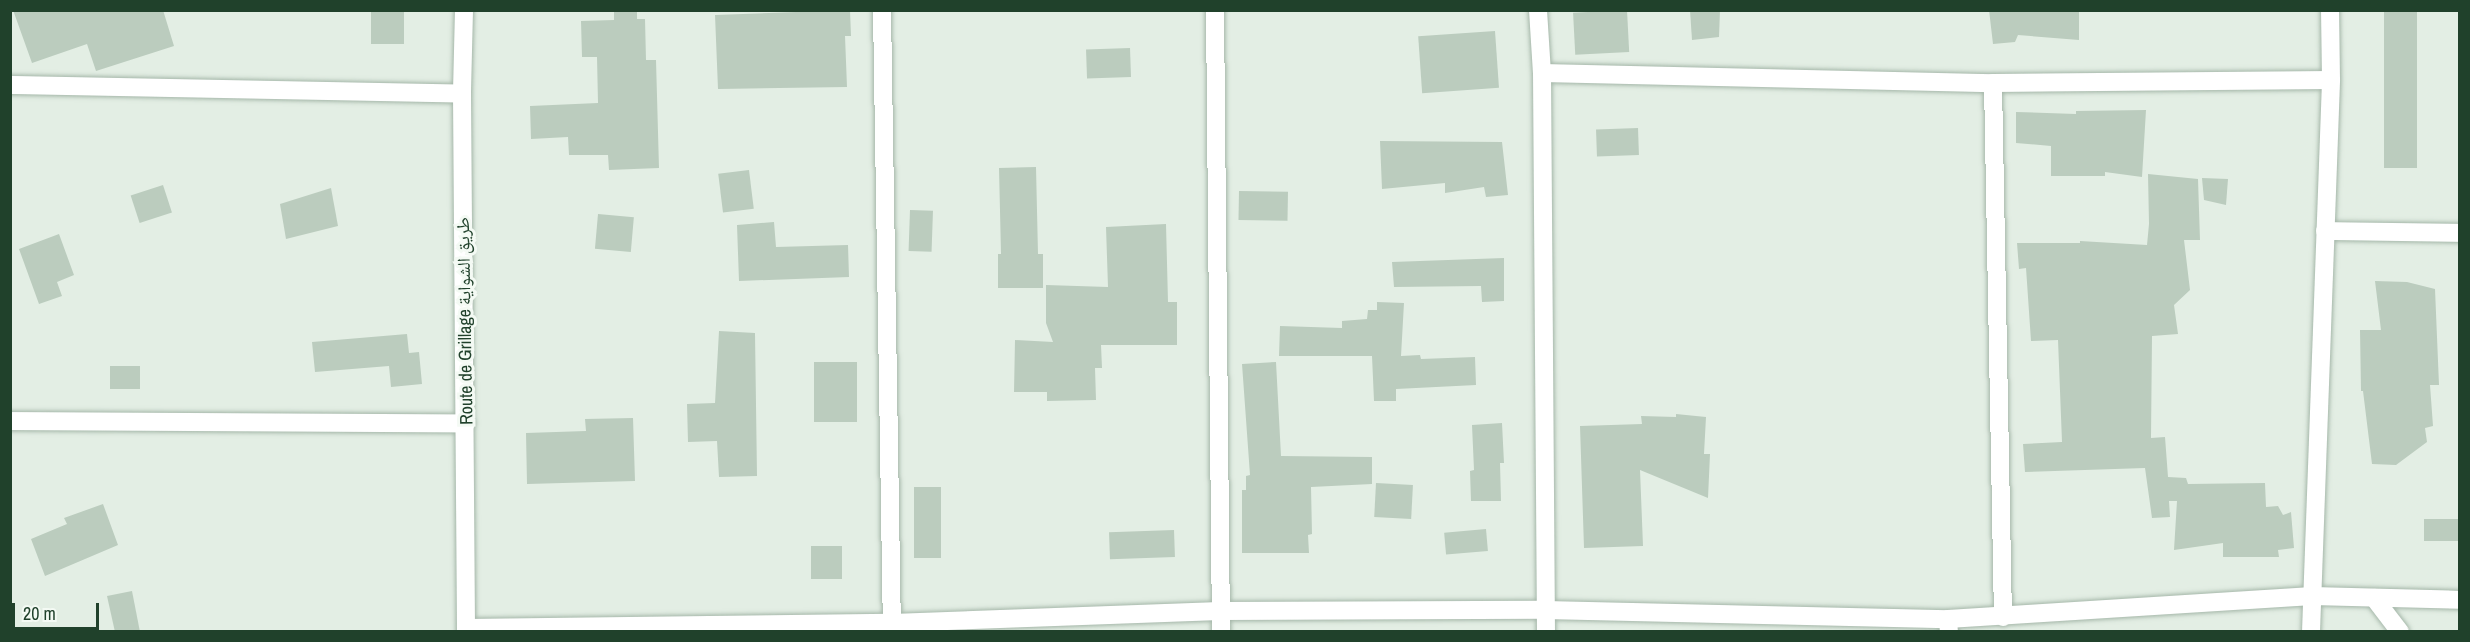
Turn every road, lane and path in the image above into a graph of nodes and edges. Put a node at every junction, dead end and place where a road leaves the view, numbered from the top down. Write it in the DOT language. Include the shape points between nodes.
graph roads {
  1 [pos="464,10"];
  2 [pos="882,10"];
  3 [pos="1215,10"];
  4 [pos="1538,10"];
  5 [pos="2330,10"];
  6 [pos="1542,73"];
  7 [pos="2331,80"];
  8 [pos="1993,83"];
  9 [pos="10,85"];
  10 [pos="462,94"];
  11 [pos="2325,231"];
  12 [pos="2460,233"];
  13 [pos="10,422"];
  14 [pos="466,423"];
  15 [pos="2312,596"];
  16 [pos="2374,598"];
  17 [pos="2460,600"];
  18 [pos="1545,610"];
  19 [pos="1220,611"];
  20 [pos="2003,617"];
  21 [pos="1948,625"];
  22 [pos="892,627"];
  23 [pos="466,630"];
  24 [pos="1221,632"];
  25 [pos="1546,632"];
  26 [pos="2311,632"];
  27 [pos="2400,632"];
  1 -- 10 [label="street, Route de Grillage طريق الشواية"];
  2 -- 22 [label="street"];
  3 -- 19 [label="street"];
  4 -- 6 [label="street"];
  5 -- 7 [label="street"];
  6 -- 8 [label="street"];
  6 -- 18 [label="street"];
  7 -- 8 [label="street"];
  7 -- 11 [label="street"];
  8 -- 20 [label="street"];
  9 -- 10 [label="street"];
  10 -- 14 [label="street, Route de Grillage طريق الشواية"];
  11 -- 12 [label="street"];
  11 -- 15 [label="street"];
  13 -- 14 [label="street"];
  14 -- 23 [label="street, Route de Grillage طريق الشواية"];
  15 -- 16 [label="street"];
  15 -- 20 [label="street"];
  15 -- 26 [label="street"];
  16 -- 17 [label="street"];
  16 -- 27 [label="street"];
  18 -- 19 [label="street"];
  18 -- 21 [label="street"];
  18 -- 25 [label="street"];
  19 -- 22 [label="street"];
  19 -- 24 [label="street"];
  20 -- 21 [label="street"];
  22 -- 23 [label="street"];
}
